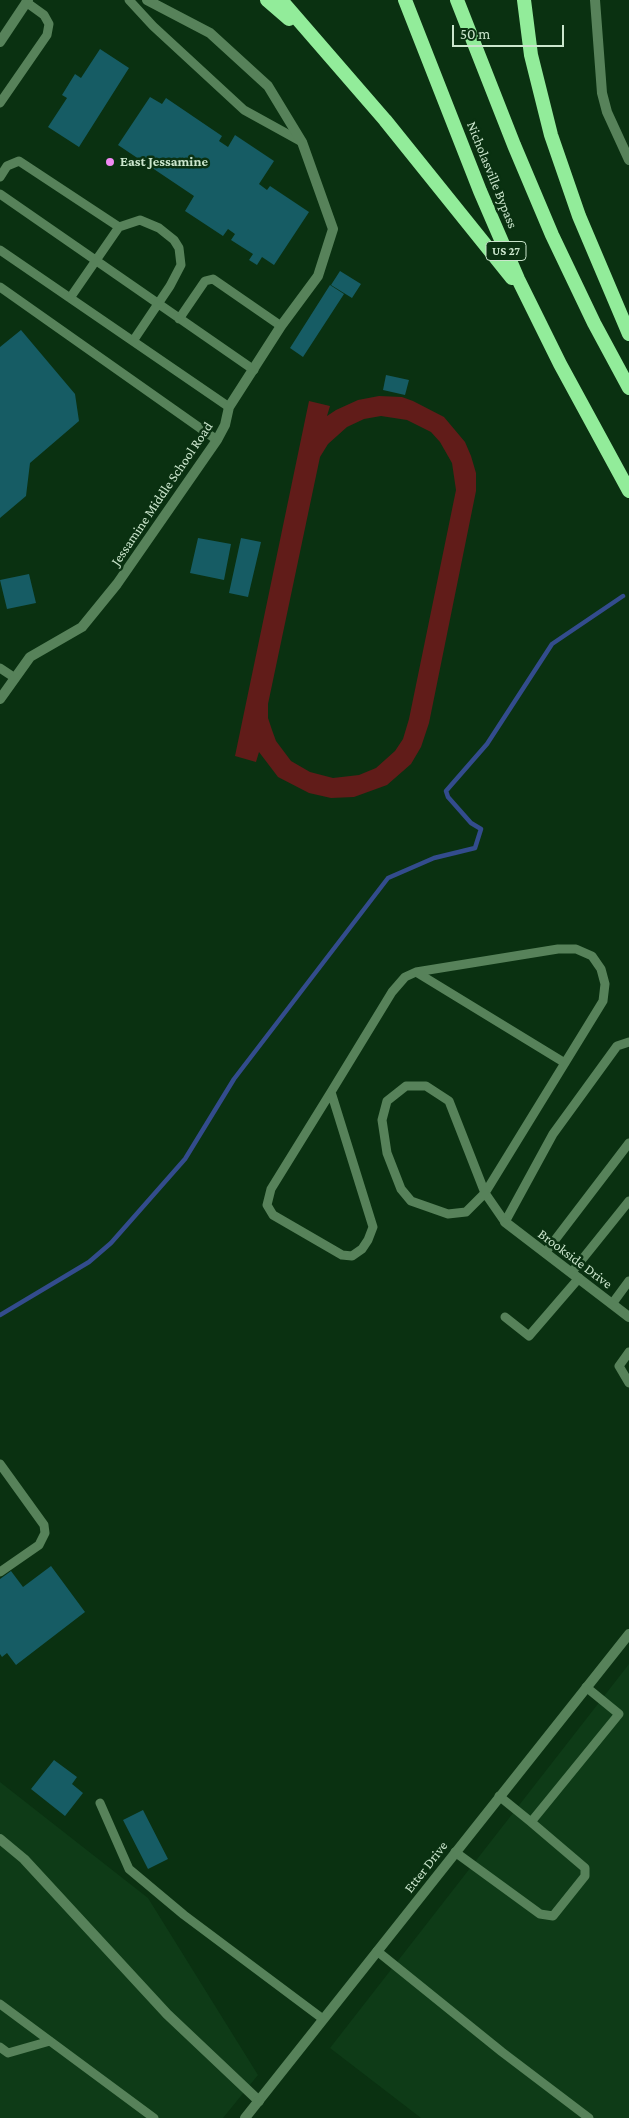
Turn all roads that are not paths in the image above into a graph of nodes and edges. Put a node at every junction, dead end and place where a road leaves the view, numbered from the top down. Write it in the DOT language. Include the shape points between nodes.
graph roads {
  1 [pos="129,0"];
  2 [pos="146,0"];
  3 [pos="267,0"];
  4 [pos="282,0"];
  5 [pos="404,0"];
  6 [pos="457,0"];
  7 [pos="524,0"];
  8 [pos="595,0"];
  9 [pos="27,1"];
  10 [pos="0,42"];
  11 [pos="323,47"];
  12 [pos="0,103"];
  13 [pos="302,142"];
  14 [pos="629,160"];
  15 [pos="0,177"];
  16 [pos="0,194"];
  17 [pos="119,227"];
  18 [pos="0,250"];
  19 [pos="95,260"];
  20 [pos="0,287"];
  21 [pos="70,298"];
  22 [pos="528,298"];
  23 [pos="158,304"];
  24 [pos="180,319"];
  25 [pos="281,326"];
  26 [pos="629,334"];
  27 [pos="133,340"];
  28 [pos="254,370"];
  29 [pos="629,388"];
  30 [pos="230,406"];
  31 [pos="217,440"];
  32 [pos="629,491"];
  33 [pos="0,668"];
  34 [pos="15,678"];
  35 [pos="0,699"];
  36 [pos="416,972"];
  37 [pos="629,1042"];
  38 [pos="565,1063"];
  39 [pos="331,1092"];
  40 [pos="629,1143"];
  41 [pos="485,1193"];
  42 [pos="629,1201"];
  43 [pos="505,1222"];
  44 [pos="545,1253"];
  45 [pos="575,1275"];
  46 [pos="629,1280"];
  47 [pos="612,1304"];
  48 [pos="505,1317"];
  49 [pos="629,1317"];
  50 [pos="629,1352"];
  51 [pos="629,1383"];
  52 [pos="0,1464"];
  53 [pos="0,1572"];
  54 [pos="629,1634"];
  55 [pos="586,1687"];
  56 [pos="499,1796"];
  57 [pos="100,1803"];
  58 [pos="531,1822"];
  59 [pos="0,1839"];
  60 [pos="455,1852"];
  61 [pos="377,1951"];
  62 [pos="0,2004"];
  63 [pos="323,2019"];
  64 [pos="50,2041"];
  65 [pos="0,2047"];
  66 [pos="259,2101"];
  67 [pos="154,2118"];
  68 [pos="245,2118"];
  69 [pos="589,2118"];
  1 -- 13 [label="lane" via="244,110"];
  2 -- 13 [label="street, Jessamine Middle School Road" via="210,33 268,86"];
  3 -- 11 [label="highway"];
  4 -- 11 [label="highway"];
  5 -- 22 [label="highway, Nicholasville Bypass / US 27" via="480,191"];
  6 -- 29 [label="highway" via="552,235"];
  7 -- 26 [label="highway" via="531,55 551,135 579,216"];
  8 -- 14 [label="street" via="602,94"];
  9 -- 10 [label="street"];
  9 -- 12 [label="lane" via="44,15 49,24 47,35"];
  11 -- 22 [label="highway"];
  13 -- 25 [label="street, Jessamine Middle School Road" via="333,230 318,276"];
  15 -- 17 [label="lane" via="7,166 19,161"];
  16 -- 19 [label="lane"];
  17 -- 19 [label="lane"];
  17 -- 23 [label="lane" via="140,220 149,222 180,248 181,264"];
  18 -- 21 [label="lane"];
  19 -- 21 [label="lane"];
  19 -- 23 [label="lane"];
  20 -- 31 [label="lane"];
  21 -- 27 [label="lane"];
  22 -- 32 [label="highway, Nicholasville Bypass / US 27"];
  23 -- 24 [label="lane"];
  23 -- 27 [label="lane"];
  24 -- 25 [label="lane" via="206,281 213,279"];
  24 -- 28 [label="lane"];
  25 -- 28 [label="street, Jessamine Middle School Road"];
  27 -- 30 [label="lane"];
  28 -- 30 [label="street, Jessamine Middle School Road"];
  30 -- 31 [label="street, Jessamine Middle School Road"];
  31 -- 34 [label="street, Jessamine Middle School Road" via="117,584 82,627 30,657"];
  33 -- 34 [label="lane"];
  34 -- 35 [label="street, Jessamine Middle School Road"];
  36 -- 38 [label="lane"];
  36 -- 38 [label="lane" via="558,949 576,949 592,956 601,969 605,984 603,1001"];
  36 -- 39 [label="lane" via="405,977 392,992"];
  37 -- 43 [label="lane" via="617,1046 553,1134"];
  38 -- 41 [label="lane"];
  39 -- 39 [label="lane" via="271,1189 267,1205 273,1215 342,1255 352,1256 362,1249 373,1227"];
  40 -- 44 [label="lane"];
  41 -- 41 [label="lane" via="466,1212 448,1214 411,1201 401,1189 387,1154 382,1120 387,1101 406,1086 426,1086 449,1101"];
  41 -- 43 [label="lane"];
  42 -- 45 [label="lane"];
  43 -- 44 [label="street, Brookside Drive"];
  44 -- 45 [label="street, Brookside Drive"];
  45 -- 47 [label="street, Brookside Drive"];
  45 -- 48 [label="lane" via="530,1336"];
  46 -- 47 [label="lane"];
  47 -- 49 [label="street, Brookside Drive"];
  50 -- 51 [label="lane" via="619,1366"];
  52 -- 53 [label="lane" via="44,1525 45,1534 39,1544"];
  54 -- 55 [label="street, Etter Drive"];
  55 -- 56 [label="street, Etter Drive"];
  55 -- 58 [label="lane" via="618,1714"];
  56 -- 58 [label="lane"];
  56 -- 60 [label="street, Etter Drive"];
  57 -- 63 [label="lane" via="129,1870"];
  58 -- 60 [label="lane" via="585,1868 585,1876 553,1916 540,1914"];
  59 -- 66 [label="street" via="24,1859 167,2014"];
  60 -- 61 [label="street, Etter Drive"];
  61 -- 63 [label="street, Etter Drive"];
  61 -- 69 [label="lane"];
  62 -- 64 [label="lane"];
  63 -- 66 [label="street, Etter Drive"];
  64 -- 65 [label="lane" via="8,2053"];
  64 -- 67 [label="lane"];
  66 -- 68 [label="street, Etter Drive"];
}
